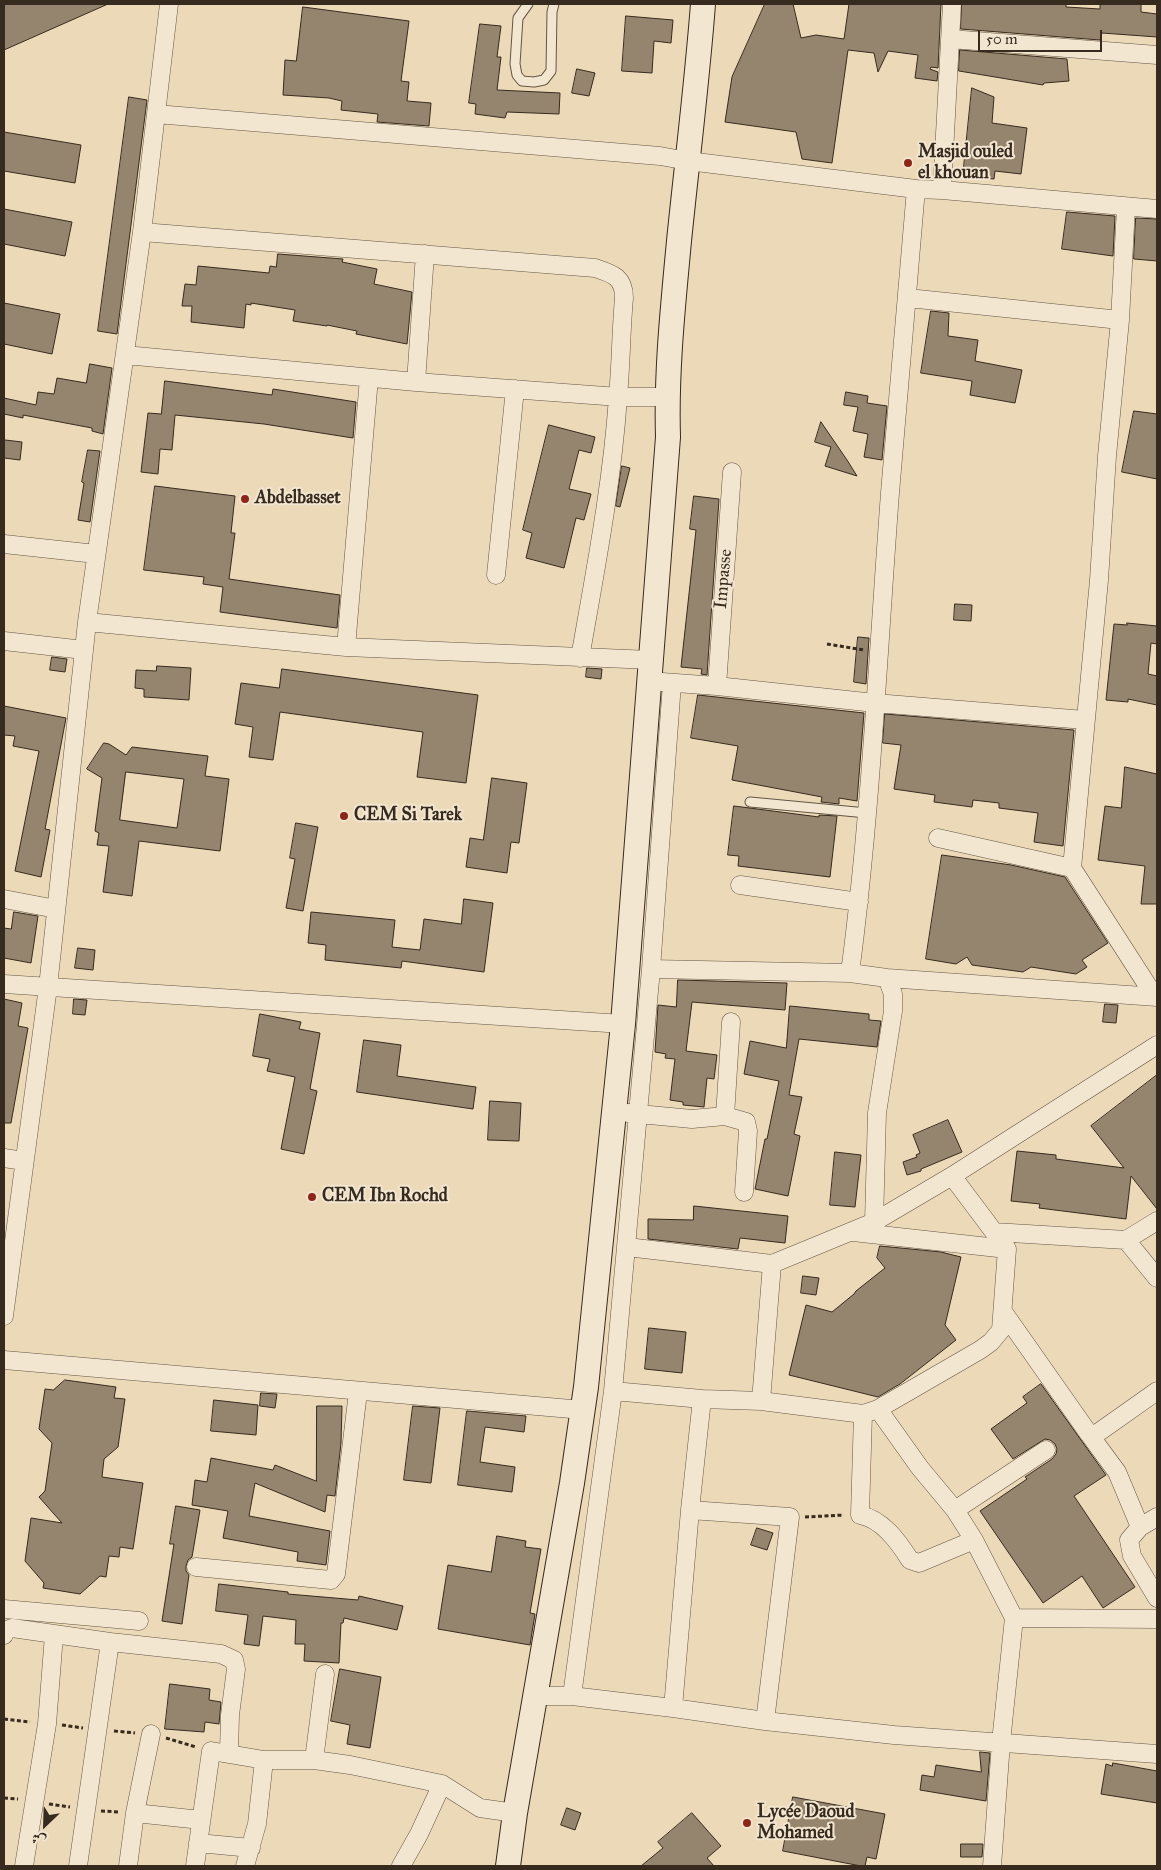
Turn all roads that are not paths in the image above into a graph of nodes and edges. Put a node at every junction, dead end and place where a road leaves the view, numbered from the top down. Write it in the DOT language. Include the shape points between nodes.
graph roads {
  1 [pos="169,4"];
  2 [pos="528,4"];
  3 [pos="554,4"];
  4 [pos="702,4"];
  5 [pos="952,4"];
  6 [pos="950,39"];
  7 [pos="1157,55"];
  8 [pos="156,114"];
  9 [pos="688,161"];
  10 [pos="916,189"];
  11 [pos="942,190"];
  12 [pos="1126,207"];
  13 [pos="1157,209"];
  14 [pos="142,232"];
  15 [pos="425,254"];
  16 [pos="908,298"];
  17 [pos="1120,320"];
  18 [pos="125,355"];
  19 [pos="369,378"];
  20 [pos="416,382"];
  21 [pos="515,389"];
  22 [pos="618,397"];
  23 [pos="667,397"];
  24 [pos="732,472"];
  25 [pos="4,544"];
  26 [pos="96,554"];
  27 [pos="496,575"];
  28 [pos="87,622"];
  29 [pos="4,642"];
  30 [pos="346,647"];
  31 [pos="84,650"];
  32 [pos="580,658"];
  33 [pos="657,675"];
  34 [pos="717,686"];
  35 [pos="875,703"];
  36 [pos="1085,720"];
  37 [pos="750,802"];
  38 [pos="867,813"];
  39 [pos="938,838"];
  40 [pos="1072,868"];
  41 [pos="740,885"];
  42 [pos="4,898"];
  43 [pos="859,902"];
  44 [pos="56,909"];
  45 [pos="651,969"];
  46 [pos="850,973"];
  47 [pos="887,978"];
  48 [pos="4,984"];
  49 [pos="48,987"];
  50 [pos="1156,997"];
  51 [pos="731,1022"];
  52 [pos="623,1024"];
  53 [pos="1157,1046"];
  54 [pos="615,1111"];
  55 [pos="638,1114"];
  56 [pos="725,1116"];
  57 [pos="4,1158"];
  58 [pos="24,1161"];
  59 [pos="952,1176"];
  60 [pos="744,1192"];
  61 [pos="1157,1221"];
  62 [pos="874,1222"];
  63 [pos="852,1232"];
  64 [pos="994,1232"];
  65 [pos="1126,1240"];
  66 [pos="627,1247"];
  67 [pos="1007,1249"];
  68 [pos="772,1264"];
  69 [pos="1157,1278"];
  70 [pos="1004,1313"];
  71 [pos="4,1316"];
  72 [pos="4,1360"];
  73 [pos="1157,1391"];
  74 [pos="358,1392"];
  75 [pos="613,1392"];
  76 [pos="702,1399"];
  77 [pos="761,1401"];
  78 [pos="583,1410"];
  79 [pos="870,1412"];
  80 [pos="1089,1434"];
  81 [pos="1046,1450"];
  82 [pos="690,1510"];
  83 [pos="955,1510"];
  84 [pos="1157,1517"];
  85 [pos="1140,1527"];
  86 [pos="974,1540"];
  87 [pos="196,1567"];
  88 [pos="1157,1598"];
  89 [pos="4,1609"];
  90 [pos="1014,1618"];
  91 [pos="1157,1618"];
  92 [pos="139,1621"];
  93 [pos="4,1635"];
  94 [pos="54,1635"];
  95 [pos="110,1642"];
  96 [pos="325,1674"];
  97 [pos="536,1696"];
  98 [pos="572,1696"];
  99 [pos="673,1708"];
  100 [pos="765,1721"];
  101 [pos="151,1734"];
  102 [pos="1002,1742"];
  103 [pos="229,1753"];
  104 [pos="1157,1754"];
  105 [pos="264,1760"];
  106 [pos="314,1760"];
  107 [pos="442,1784"];
  108 [pos="515,1812"];
  109 [pos="135,1813"];
  110 [pos="201,1820"];
  111 [pos="198,1843"];
  112 [pos="251,1848"];
  113 [pos="24,1866"];
  114 [pos="78,1866"];
  115 [pos="128,1866"];
  116 [pos="195,1866"];
  117 [pos="245,1866"];
  118 [pos="401,1866"];
  119 [pos="508,1866"];
  120 [pos="992,1866"];
  1 -- 8 [label="street"];
  2 -- 3 [label="lane" via="518,18 516,64 517,75 522,81 534,82 544,80 551,71"];
  4 -- 9 [label="main road"];
  5 -- 6 [label="street"];
  6 -- 7 [label="street"];
  6 -- 11 [label="street"];
  8 -- 9 [label="street" via="650,155"];
  8 -- 14 [label="street"];
  9 -- 10 [label="street"];
  9 -- 23 [label="main road"];
  10 -- 11 [label="street"];
  10 -- 16 [label="street"];
  11 -- 12 [label="street"];
  12 -- 13 [label="street"];
  12 -- 17 [label="street"];
  14 -- 15 [label="street"];
  14 -- 18 [label="street"];
  15 -- 20 [label="street"];
  15 -- 22 [label="street" via="578,266 612,273 624,289"];
  16 -- 17 [label="street"];
  16 -- 35 [label="street"];
  17 -- 36 [label="street"];
  18 -- 19 [label="street"];
  18 -- 26 [label="street"];
  19 -- 20 [label="street"];
  19 -- 30 [label="street"];
  20 -- 21 [label="street"];
  21 -- 22 [label="street"];
  21 -- 27 [label="street"];
  22 -- 23 [label="street"];
  22 -- 32 [label="street" via="603,521"];
  23 -- 33 [label="main road"];
  24 -- 34 [label="street, Impasse"];
  25 -- 26 [label="street"];
  26 -- 28 [label="street"];
  28 -- 30 [label="street"];
  28 -- 31 [label="street"];
  29 -- 31 [label="street"];
  30 -- 32 [label="street"];
  31 -- 44 [label="street"];
  32 -- 33 [label="street"];
  33 -- 34 [label="street"];
  33 -- 45 [label="street"];
  33 -- 52 [label="main road"];
  34 -- 35 [label="street"];
  35 -- 36 [label="street"];
  35 -- 38 [label="street"];
  36 -- 40 [label="street"];
  37 -- 38 [label="lane"];
  38 -- 43 [label="street"];
  39 -- 40 [label="street"];
  40 -- 50 [label="street"];
  41 -- 43 [label="street"];
  42 -- 44 [label="street"];
  43 -- 46 [label="street"];
  44 -- 49 [label="street"];
  45 -- 46 [label="street"];
  45 -- 55 [label="street"];
  46 -- 47 [label="street"];
  47 -- 50 [label="street"];
  47 -- 62 [label="street" via="893,1011 877,1113"];
  48 -- 49 [label="street"];
  49 -- 52 [label="street"];
  49 -- 58 [label="street"];
  51 -- 56 [label="street"];
  52 -- 54 [label="main road"];
  53 -- 59 [label="street"];
  54 -- 55 [label="street"];
  54 -- 78 [label="main road"];
  55 -- 56 [label="street" via="692,1119"];
  55 -- 66 [label="street"];
  56 -- 60 [label="street" via="746,1122"];
  57 -- 58 [label="street"];
  58 -- 71 [label="street"];
  59 -- 62 [label="street"];
  59 -- 64 [label="street"];
  61 -- 65 [label="street"];
  62 -- 63 [label="street"];
  63 -- 67 [label="street"];
  63 -- 68 [label="street"];
  64 -- 65 [label="street"];
  64 -- 67 [label="street"];
  65 -- 69 [label="street"];
  66 -- 68 [label="street"];
  66 -- 75 [label="street"];
  67 -- 70 [label="street"];
  68 -- 77 [label="street"];
  70 -- 79 [label="street" via="1001,1330 991,1342"];
  70 -- 80 [label="street"];
  72 -- 74 [label="street"];
  73 -- 80 [label="street" via="1099,1432"];
  74 -- 78 [label="street"];
  74 -- 87 [label="street" via="336,1574 331,1580"];
  75 -- 76 [label="street"];
  75 -- 98 [label="street"];
  76 -- 77 [label="street"];
  76 -- 82 [label="street"];
  77 -- 79 [label="street"];
  78 -- 97 [label="main road"];
  79 -- 83 [label="street"];
  79 -- 86 [label="street" via="860,1515 869,1516 897,1539 910,1560 919,1563"];
  80 -- 85 [label="street" via="1117,1472"];
  81 -- 83 [label="street"];
  82 -- 99 [label="street"];
  82 -- 100 [label="street" via="790,1517"];
  83 -- 86 [label="street"];
  84 -- 85 [label="street"];
  85 -- 88 [label="street" via="1129,1540 1132,1556"];
  86 -- 90 [label="street"];
  89 -- 92 [label="street"];
  90 -- 91 [label="street"];
  90 -- 102 [label="street"];
  93 -- 94 [label="street" via="12,1628"];
  94 -- 95 [label="street"];
  94 -- 113 [label="street" via="47,1724"];
  95 -- 103 [label="street" via="221,1654 234,1660"];
  95 -- 114 [label="street"];
  96 -- 106 [label="street"];
  97 -- 98 [label="street"];
  97 -- 108 [label="main road"];
  98 -- 99 [label="street"];
  99 -- 100 [label="street"];
  100 -- 102 [label="street" via="894,1735"];
  101 -- 109 [label="street"];
  102 -- 104 [label="street"];
  102 -- 120 [label="street"];
  103 -- 105 [label="street"];
  103 -- 110 [label="street" via="211,1751"];
  105 -- 106 [label="street"];
  105 -- 112 [label="street"];
  106 -- 107 [label="street"];
  107 -- 108 [label="street" via="480,1808"];
  107 -- 118 [label="street"];
  108 -- 119 [label="main road"];
  109 -- 110 [label="street"];
  109 -- 115 [label="street"];
  110 -- 111 [label="street"];
  111 -- 112 [label="street"];
  111 -- 116 [label="street"];
  112 -- 117 [label="street"];
}
